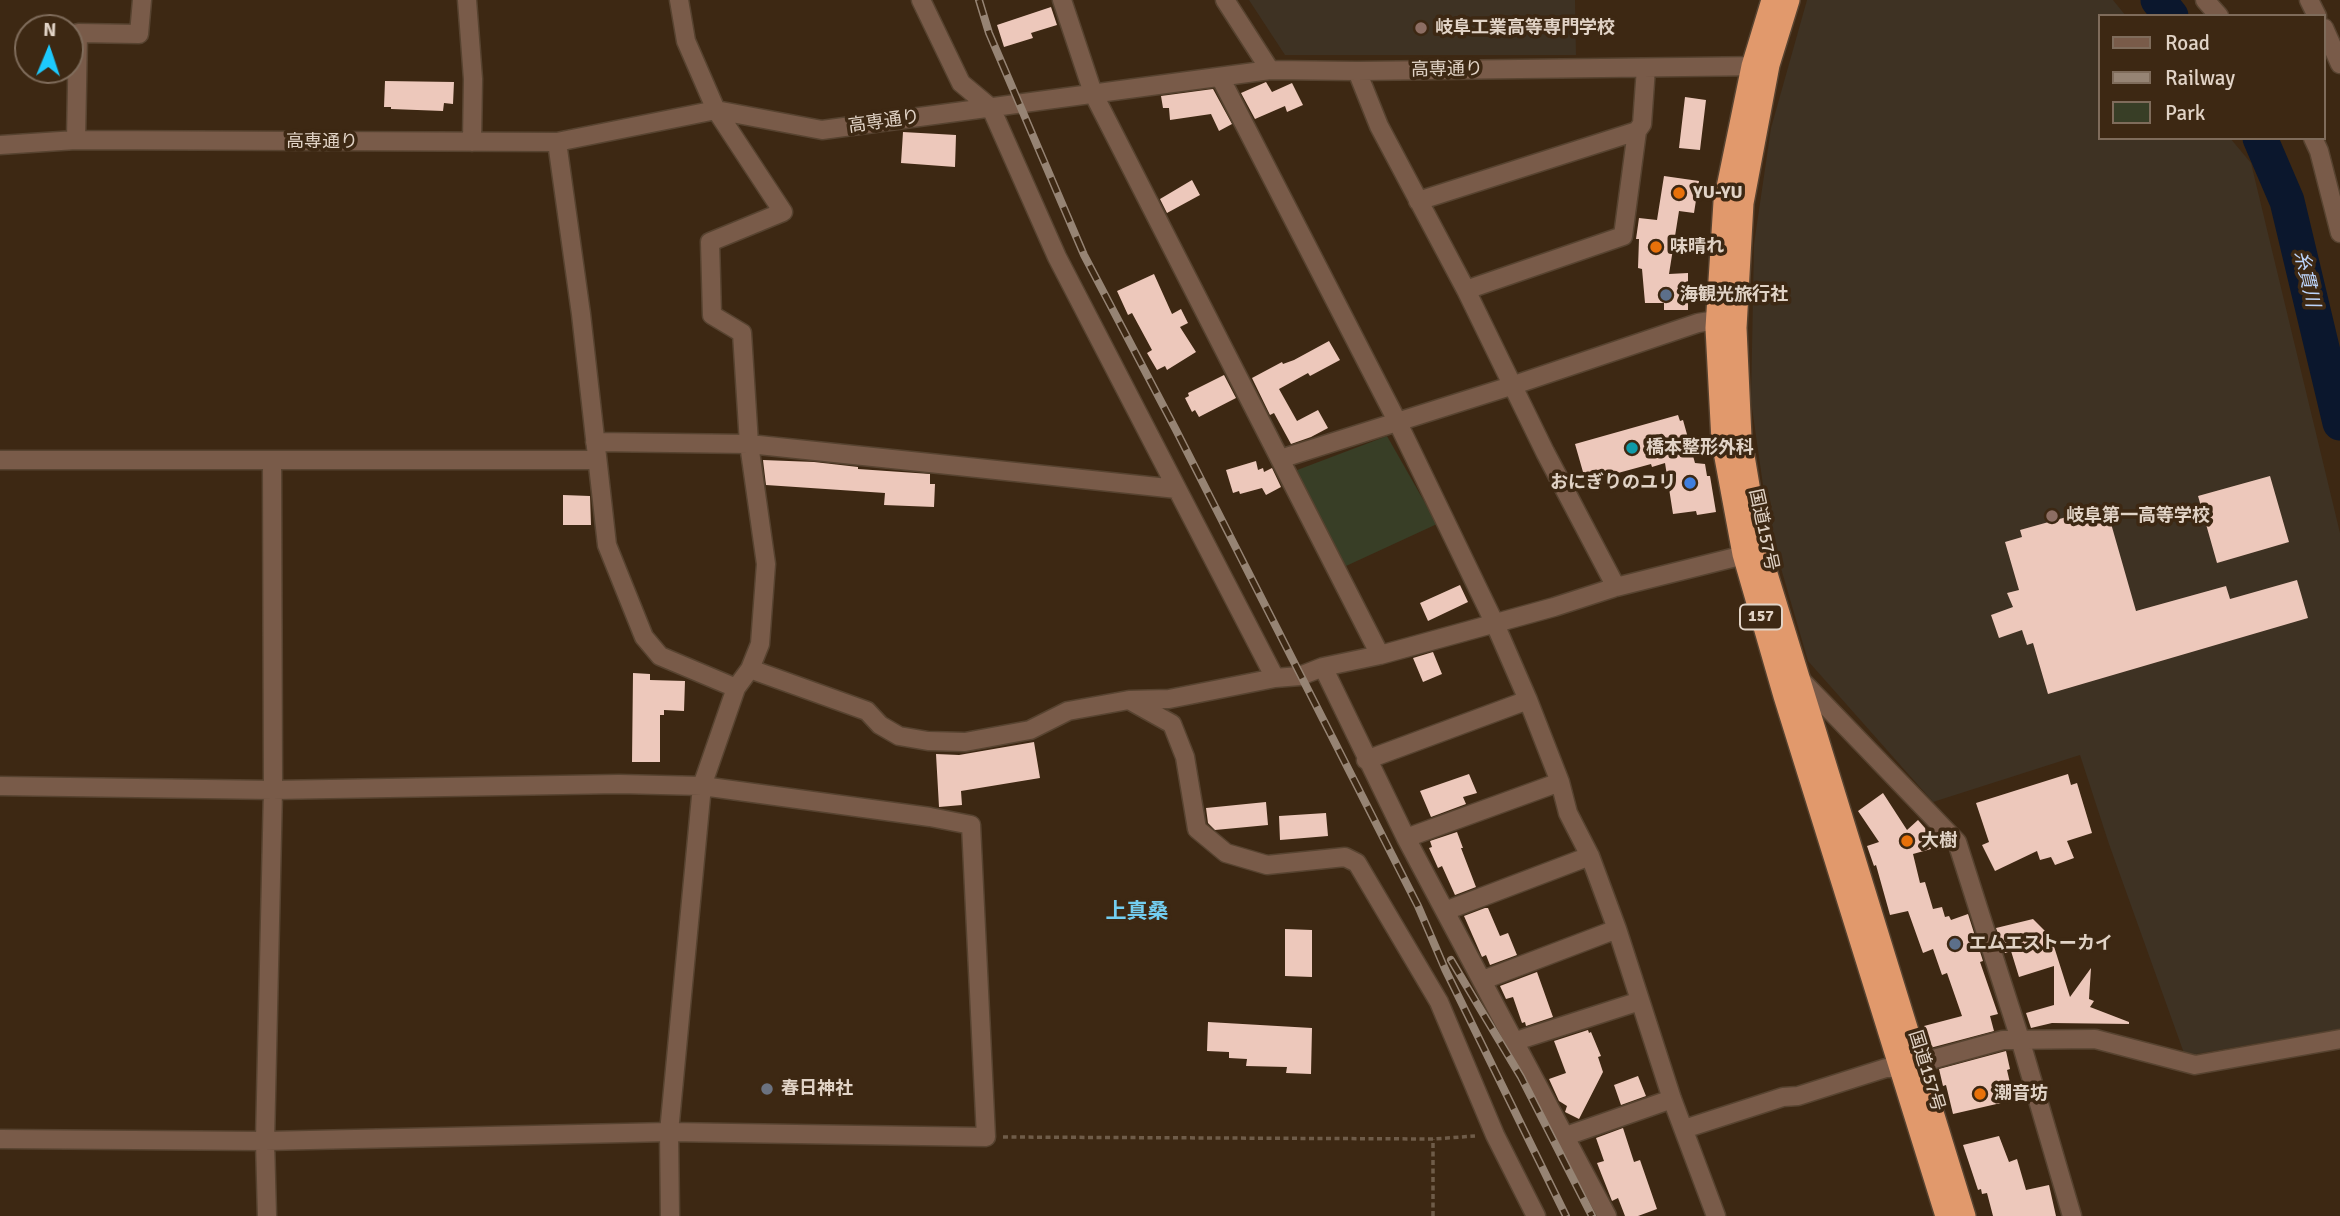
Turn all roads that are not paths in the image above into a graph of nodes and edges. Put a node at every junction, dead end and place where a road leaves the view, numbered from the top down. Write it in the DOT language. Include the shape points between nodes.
graph roads {
  1 [pos="142,0"];
  2 [pos="467,0"];
  3 [pos="679,0"];
  4 [pos="921,0"];
  5 [pos="1062,0"];
  6 [pos="1225,0"];
  7 [pos="1772,0"];
  8 [pos="1789,0"];
  9 [pos="2205,0"];
  10 [pos="2217,14"];
  11 [pos="2326,32"];
  12 [pos="2340,64"];
  13 [pos="1760,66"];
  14 [pos="1646,68"];
  15 [pos="1270,70"];
  16 [pos="1357,71"];
  17 [pos="1220,77"];
  18 [pos="1093,93"];
  19 [pos="991,108"];
  20 [pos="716,110"];
  21 [pos="1637,131"];
  22 [pos="2314,140"];
  23 [pos="76,141"];
  24 [pos="472,142"];
  25 [pos="557,142"];
  26 [pos="0,145"];
  27 [pos="1418,201"];
  28 [pos="2340,233"];
  29 [pos="1466,290"];
  30 [pos="1717,320"];
  31 [pos="1514,385"];
  32 [pos="1397,421"];
  33 [pos="749,444"];
  34 [pos="596,451"];
  35 [pos="1280,459"];
  36 [pos="0,460"];
  37 [pos="272,460"];
  38 [pos="1177,489"];
  39 [pos="1751,553"];
  40 [pos="1616,587"];
  41 [pos="1495,624"];
  42 [pos="1380,654"];
  43 [pos="1323,667"];
  44 [pos="750,669"];
  45 [pos="1275,678"];
  46 [pos="1801,680"];
  47 [pos="736,688"];
  48 [pos="1129,700"];
  49 [pos="1528,700"];
  50 [pos="1366,760"];
  51 [pos="1560,782"];
  52 [pos="0,786"];
  53 [pos="702,786"];
  54 [pos="273,790"];
  55 [pos="1406,838"];
  56 [pos="1590,856"];
  57 [pos="1446,911"];
  58 [pos="1617,929"];
  59 [pos="1483,980"];
  60 [pos="1640,1000"];
  61 [pos="2020,1039"];
  62 [pos="2340,1039"];
  63 [pos="1516,1041"];
  64 [pos="1909,1066"];
  65 [pos="1672,1099"];
  66 [pos="1684,1129"];
  67 [pos="669,1132"];
  68 [pos="1566,1136"];
  69 [pos="0,1139"];
  70 [pos="265,1141"];
  71 [pos="267,1216"];
  72 [pos="670,1216"];
  73 [pos="1536,1216"];
  74 [pos="1607,1216"];
  75 [pos="1716,1216"];
  76 [pos="1946,1216"];
  77 [pos="1965,1216"];
  78 [pos="2072,1216"];
  1 -- 23 [label="street" via="139,34 78,33"];
  2 -- 24 [label="street" via="474,79"];
  3 -- 20 [label="street" via="686,41"];
  4 -- 19 [label="street" via="961,83"];
  5 -- 18 [label="street"];
  6 -- 15 [label="street"];
  7 -- 13 [label="highway, 国道157号 / 157"];
  8 -- 13 [label="highway, 国道157号 / 157"];
  9 -- 10 [label="street"];
  11 -- 12 [label="street"];
  13 -- 14 [label="street, 高専通り"];
  13 -- 30 [label="highway, 国道157号 / 157" via="1724,202"];
  13 -- 39 [label="highway, 国道157号 / 157" via="1736,328"];
  14 -- 16 [label="street, 高専通り"];
  14 -- 21 [label="street" via="1642,124"];
  15 -- 16 [label="street, 高専通り"];
  15 -- 17 [label="street, 高専通り"];
  16 -- 27 [label="street"];
  17 -- 18 [label="street, 高専通り"];
  17 -- 32 [label="street"];
  18 -- 19 [label="street, 高専通り"];
  18 -- 35 [label="street"];
  19 -- 20 [label="street, 高専通り" via="822,130"];
  19 -- 38 [label="street" via="1057,257"];
  20 -- 25 [label="street, 高専通り"];
  20 -- 33 [label="street" via="783,212 710,242 712,315 742,332"];
  21 -- 27 [label="street"];
  21 -- 29 [label="street" via="1623,236"];
  22 -- 28 [label="street"];
  23 -- 24 [label="street, 高専通り"];
  23 -- 26 [label="street, 高専通り"];
  24 -- 25 [label="street, 高専通り"];
  25 -- 34 [label="street"];
  27 -- 29 [label="street"];
  29 -- 31 [label="street"];
  30 -- 31 [label="street"];
  30 -- 39 [label="highway, 国道157号 / 157" via="1722,441"];
  31 -- 32 [label="street"];
  31 -- 40 [label="street"];
  32 -- 35 [label="street"];
  32 -- 41 [label="street"];
  33 -- 34 [label="street"];
  33 -- 38 [label="street"];
  33 -- 44 [label="street" via="766,564 760,644"];
  34 -- 37 [label="street"];
  34 -- 47 [label="street" via="607,545 644,637 660,656"];
  35 -- 42 [label="street"];
  36 -- 37 [label="street"];
  37 -- 54 [label="street"];
  38 -- 45 [label="street"];
  39 -- 40 [label="street"];
  39 -- 46 [label="highway, 国道157号 / 157"];
  39 -- 64 [label="highway, 国道157号 / 157" via="1784,696"];
  40 -- 41 [label="street"];
  41 -- 42 [label="street"];
  41 -- 49 [label="street"];
  42 -- 43 [label="street"];
  43 -- 45 [label="street" via="1300,676"];
  43 -- 50 [label="street"];
  44 -- 47 [label="street"];
  44 -- 48 [label="street" via="867,711 899,736 928,741 965,742 1030,730 1068,711"];
  45 -- 48 [label="street" via="1169,699"];
  46 -- 61 [label="street" via="1957,842"];
  46 -- 64 [label="highway, 国道157号 / 157"];
  47 -- 53 [label="street"];
  48 -- 73 [label="street" via="1172,724 1185,757 1197,829 1226,853 1267,865 1345,857 1357,863 1439,1002 1495,1135"];
  49 -- 50 [label="street"];
  49 -- 51 [label="street"];
  50 -- 55 [label="street"];
  51 -- 55 [label="street"];
  51 -- 56 [label="street" via="1568,813"];
  52 -- 54 [label="street"];
  53 -- 54 [label="street"];
  53 -- 67 [label="street"];
  53 -- 67 [label="street" via="971,825 986,1137"];
  54 -- 70 [label="street"];
  55 -- 57 [label="street"];
  56 -- 57 [label="street"];
  56 -- 58 [label="street"];
  57 -- 59 [label="street"];
  58 -- 59 [label="street"];
  58 -- 60 [label="street"];
  59 -- 63 [label="street"];
  60 -- 63 [label="street"];
  60 -- 65 [label="street"];
  61 -- 62 [label="street" via="2095,1040 2194,1065"];
  61 -- 64 [label="street"];
  61 -- 78 [label="street"];
  63 -- 68 [label="street"];
  64 -- 66 [label="street" via="1886,1068"];
  64 -- 76 [label="highway, 国道157号 / 157"];
  64 -- 77 [label="highway, 国道157号 / 157"];
  65 -- 66 [label="street"];
  65 -- 68 [label="street"];
  66 -- 75 [label="street"];
  67 -- 70 [label="street"];
  67 -- 72 [label="street"];
  68 -- 74 [label="street"];
  69 -- 70 [label="street"];
  70 -- 71 [label="street"];
}
